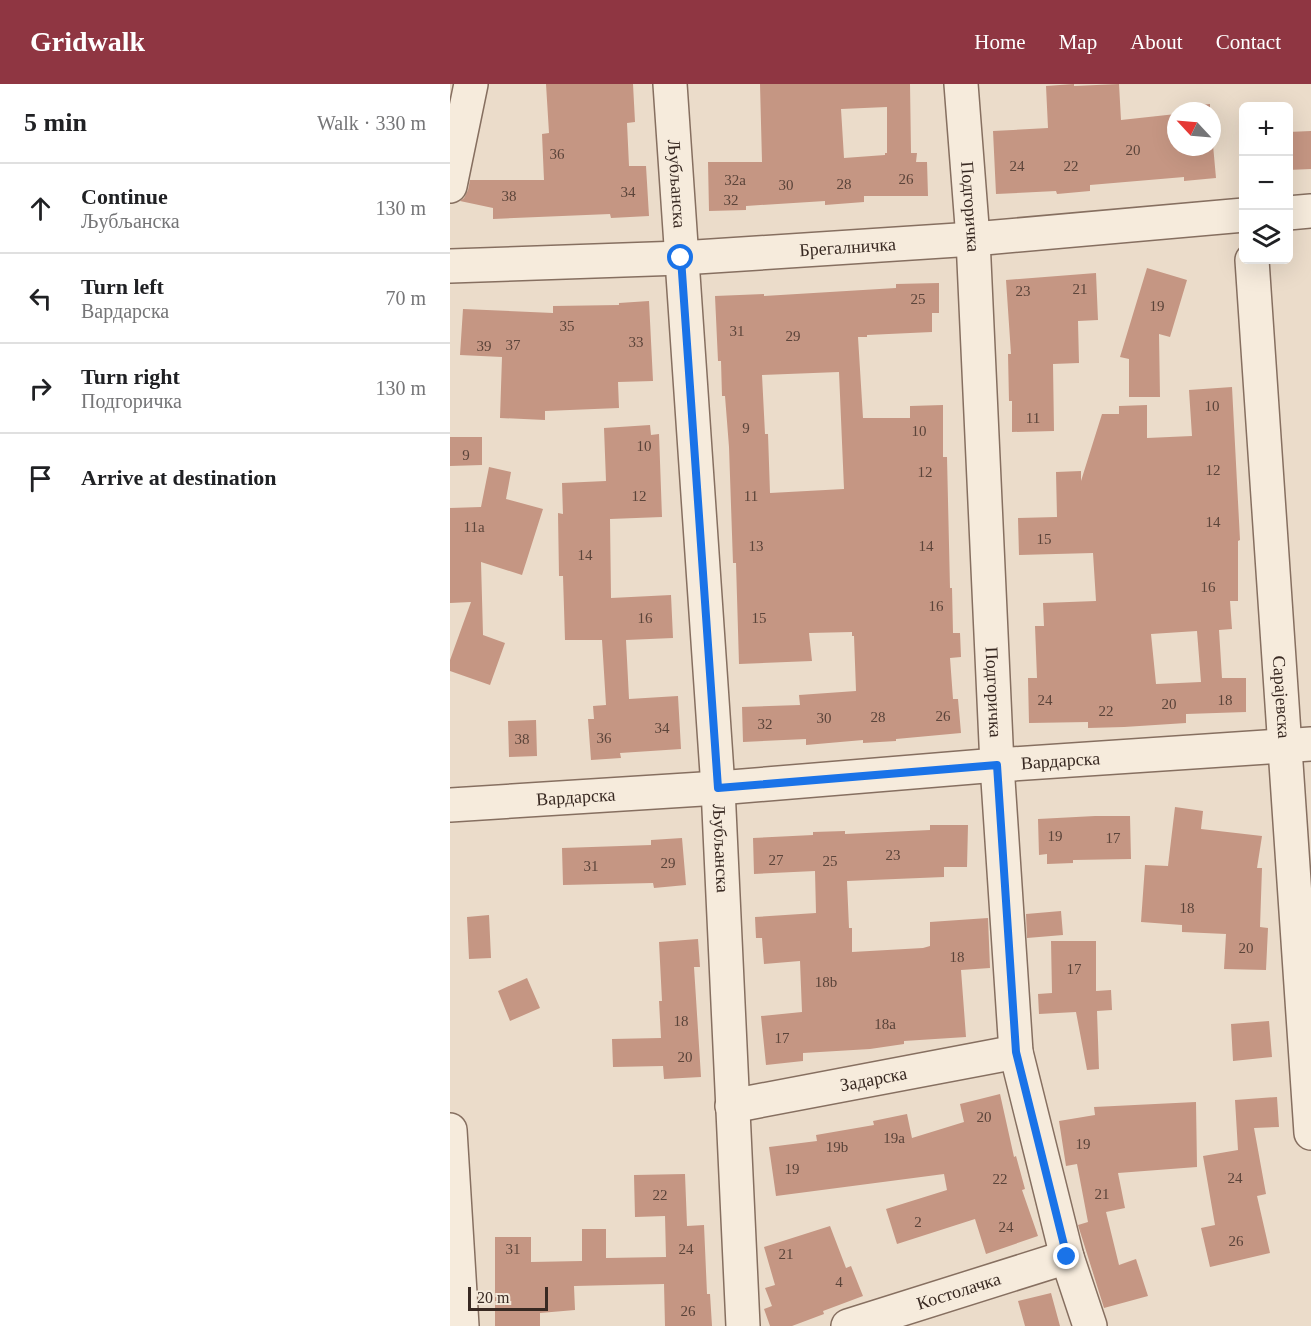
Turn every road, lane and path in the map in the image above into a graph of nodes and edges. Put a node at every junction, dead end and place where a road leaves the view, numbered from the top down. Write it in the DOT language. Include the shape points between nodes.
graph roads {
  1 [pos="471,84"];
  2 [pos="670,84"];
  3 [pos="961,84"];
  4 [pos="450,186"];
  5 [pos="1311,212"];
  6 [pos="1293,213"];
  7 [pos="1239,215"];
  8 [pos="973,239"];
  9 [pos="681,258"];
  10 [pos="1252,264"];
  11 [pos="450,266"];
  12 [pos="1298,744"];
  13 [pos="997,765"];
  14 [pos="718,788"];
  15 [pos="450,805"];
  16 [pos="1016,1052"];
  17 [pos="732,1106"];
  18 [pos="450,1130"];
  19 [pos="1311,1133"];
  20 [pos="1067,1257"];
  21 [pos="462,1326"];
  22 [pos="743,1326"];
  23 [pos="848,1326"];
  24 [pos="1090,1326"];
  1 -- 4 [label="street"];
  2 -- 9 [label="street, Љубљанска"];
  3 -- 8 [label="street, Подгоричка"];
  5 -- 6 [label="street"];
  7 -- 8 [label="street, Брегалничка"];
  8 -- 9 [label="street, Брегалничка"];
  8 -- 13 [label="street, Подгоричка"];
  9 -- 11 [label="street, Брегалничка"];
  9 -- 14 [label="street, Љубљанска"];
  10 -- 12 [label="street, Сарајевска"];
  12 -- 13 [label="street, Вардарска"];
  12 -- 19 [label="street, Сарајевска"];
  13 -- 14 [label="street, Вардарска"];
  13 -- 16 [label="street, Подгоричка"];
  14 -- 15 [label="street, Вардарска"];
  14 -- 17 [label="street, Љубљанска"];
  16 -- 17 [label="street, Задарска"];
  16 -- 20 [label="street, Подгоричка"];
  17 -- 22 [label="street, Љубљанска"];
  18 -- 21 [label="street"];
  20 -- 23 [label="street, Костолачка"];
  20 -- 24 [label="street, Подгоричка"];
}
